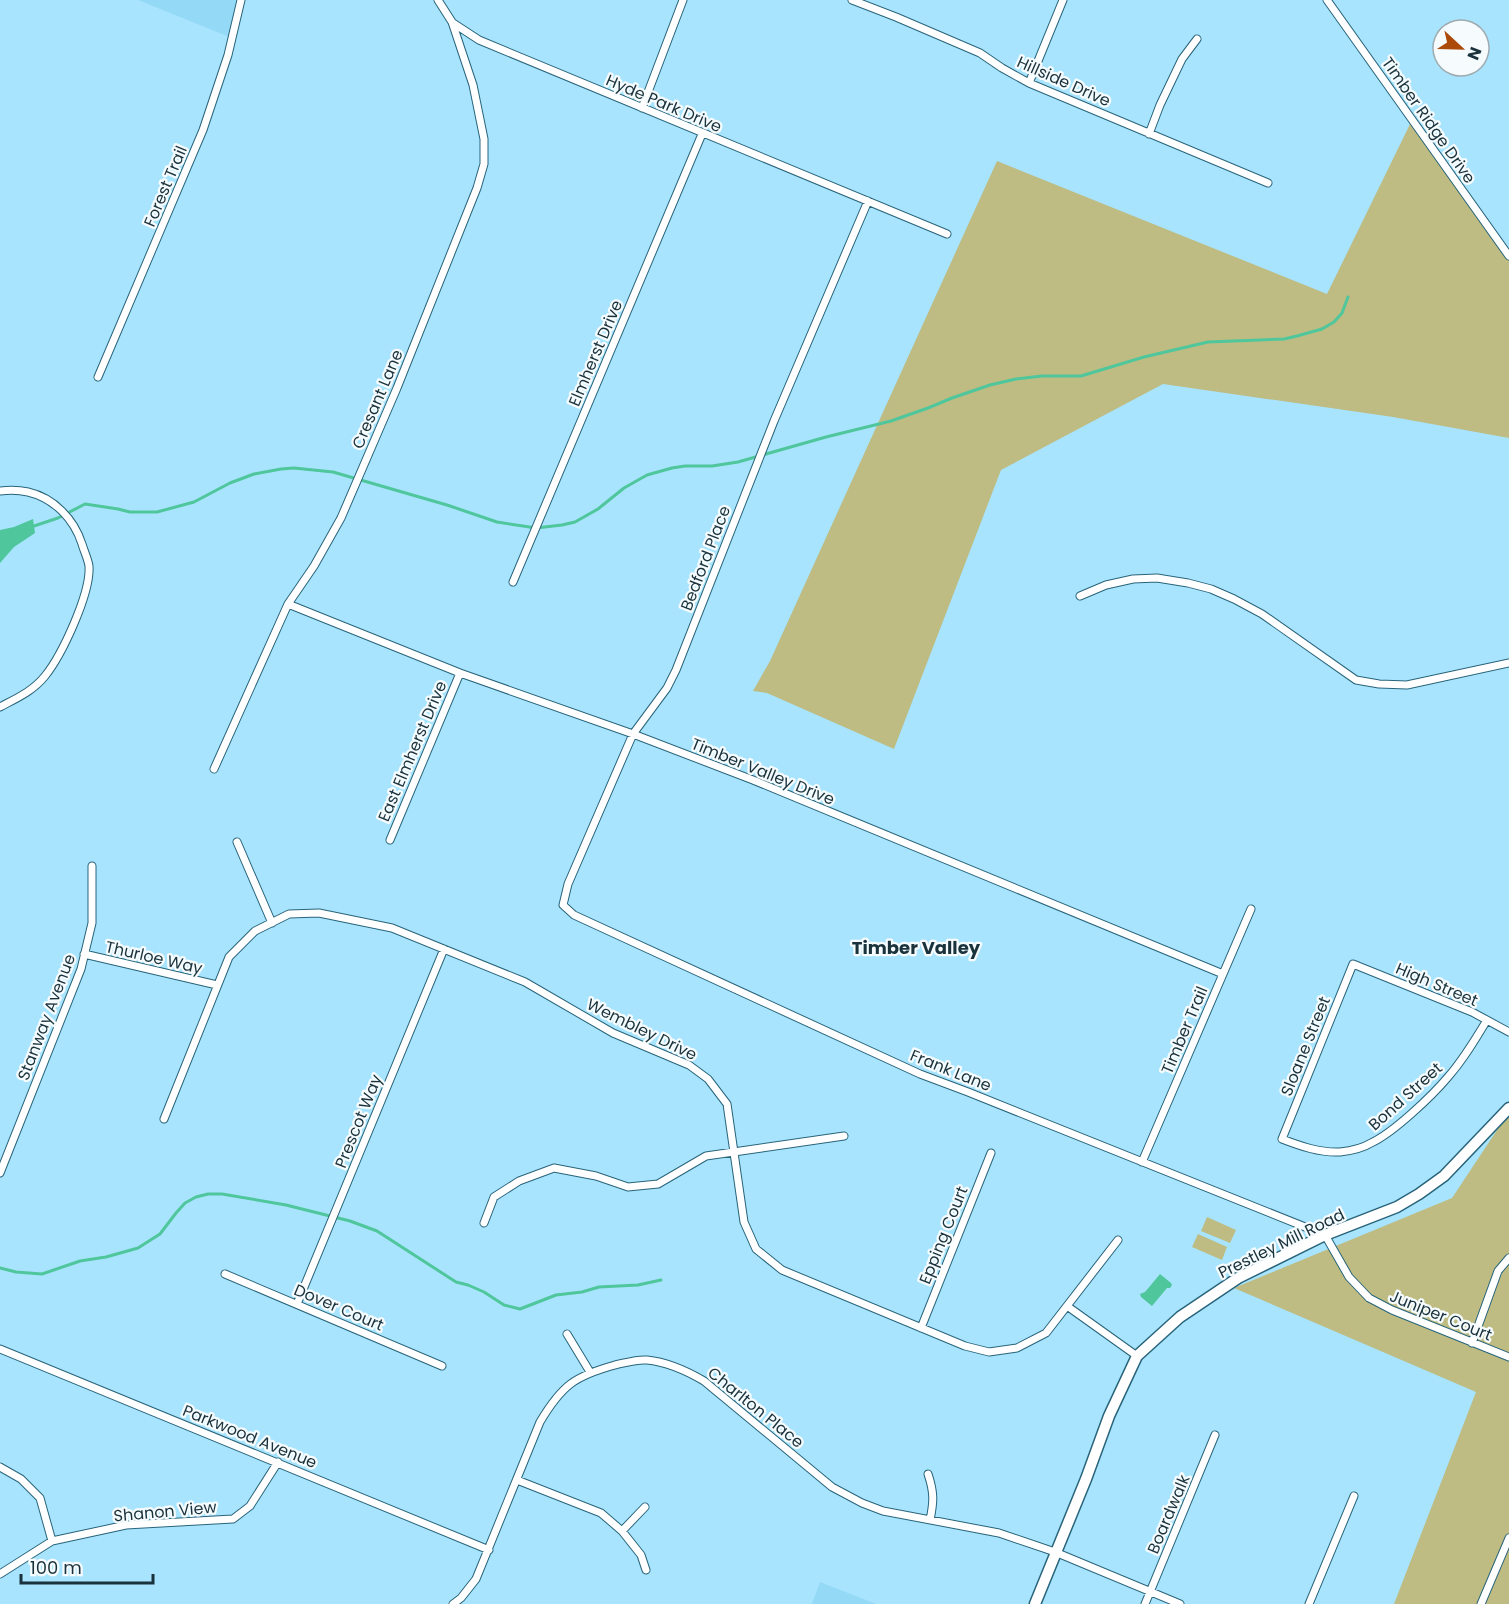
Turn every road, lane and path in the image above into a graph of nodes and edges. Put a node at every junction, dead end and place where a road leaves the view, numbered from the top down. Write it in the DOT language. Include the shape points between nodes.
graph roads {
  1 [pos="241,0"];
  2 [pos="438,0"];
  3 [pos="683,0"];
  4 [pos="852,0"];
  5 [pos="875,0"];
  6 [pos="1063,0"];
  7 [pos="1327,0"];
  8 [pos="872,8"];
  9 [pos="452,22"];
  10 [pos="1197,39"];
  11 [pos="1029,82"];
  12 [pos="642,108"];
  13 [pos="702,134"];
  14 [pos="1149,134"];
  15 [pos="1268,183"];
  16 [pos="868,201"];
  17 [pos="946,234"];
  18 [pos="1509,256"];
  19 [pos="98,376"];
  20 [pos="0,490"];
  21 [pos="513,582"];
  22 [pos="1080,596"];
  23 [pos="288,604"];
  24 [pos="1509,663"];
  25 [pos="460,673"];
  26 [pos="0,707"];
  27 [pos="633,734"];
  28 [pos="214,769"];
  29 [pos="390,840"];
  30 [pos="237,843"];
  31 [pos="92,866"];
  32 [pos="1251,909"];
  33 [pos="574,915"];
  34 [pos="272,923"];
  35 [pos="444,949"];
  36 [pos="84,954"];
  37 [pos="1353,964"];
  38 [pos="1223,974"];
  39 [pos="217,986"];
  40 [pos="1487,1020"];
  41 [pos="1509,1032"];
  42 [pos="1509,1108"];
  43 [pos="164,1119"];
  44 [pos="844,1136"];
  45 [pos="1282,1139"];
  46 [pos="733,1151"];
  47 [pos="991,1153"];
  48 [pos="1142,1162"];
  49 [pos="0,1173"];
  50 [pos="484,1223"];
  51 [pos="1325,1235"];
  52 [pos="1118,1240"];
  53 [pos="1509,1258"];
  54 [pos="225,1274"];
  55 [pos="297,1304"];
  56 [pos="1067,1306"];
  57 [pos="921,1328"];
  58 [pos="567,1334"];
  59 [pos="1472,1342"];
  60 [pos="0,1349"];
  61 [pos="1137,1356"];
  62 [pos="1509,1357"];
  63 [pos="442,1366"];
  64 [pos="590,1372"];
  65 [pos="1215,1435"];
  66 [pos="278,1462"];
  67 [pos="0,1467"];
  68 [pos="928,1474"];
  69 [pos="517,1479"];
  70 [pos="1354,1496"];
  71 [pos="645,1507"];
  72 [pos="930,1520"];
  73 [pos="622,1531"];
  74 [pos="1509,1538"];
  75 [pos="52,1541"];
  76 [pos="489,1550"];
  77 [pos="1055,1552"];
  78 [pos="646,1570"];
  79 [pos="0,1574"];
  80 [pos="1150,1592"];
  81 [pos="453,1604"];
  82 [pos="1035,1604"];
  83 [pos="1145,1604"];
  84 [pos="1180,1604"];
  85 [pos="1309,1604"];
  86 [pos="1481,1604"];
  1 -- 19 [label="street, Forest Trail" via="203,130"];
  2 -- 9 [label="street"];
  3 -- 12 [label="street"];
  4 -- 8 [label="street, Hillside Drive"];
  5 -- 8 [label="street"];
  6 -- 11 [label="street"];
  7 -- 18 [label="street, Timber Ridge Drive"];
  8 -- 11 [label="street, Hillside Drive" via="980,53"];
  9 -- 12 [label="street, Hyde Park Drive" via="479,40"];
  9 -- 23 [label="street, Cresant Lane" via="470,73 484,139 477,188 341,518"];
  10 -- 14 [label="street" via="1182,59"];
  11 -- 14 [label="street, Hillside Drive"];
  12 -- 13 [label="street, Hyde Park Drive"];
  13 -- 16 [label="street, Hyde Park Drive"];
  13 -- 21 [label="street, Elmherst Drive"];
  14 -- 15 [label="street, Hillside Drive"];
  16 -- 17 [label="street, Hyde Park Drive"];
  16 -- 27 [label="street, Bedford Place" via="770,432 676,670"];
  20 -- 26 [label="street" via="27,492 48,500 63,512 78,533 89,564 84,597 58,658 31,691"];
  22 -- 24 [label="street" via="1133,579 1157,578 1211,589 1262,614 1356,680 1379,684 1407,685"];
  23 -- 25 [label="street, Timber Valley Drive"];
  23 -- 28 [label="street, Cresant Lane"];
  25 -- 27 [label="street, Timber Valley Drive"];
  25 -- 29 [label="street, East Elmherst Drive"];
  27 -- 33 [label="street, Bedford Place" via="568,884 563,905"];
  27 -- 38 [label="street, Timber Valley Drive" via="764,784"];
  30 -- 34 [label="street"];
  31 -- 36 [label="street, Stanway Avenue" via="92,923"];
  32 -- 38 [label="street, Timber Trail"];
  33 -- 48 [label="street, Frank Lane" via="920,1074"];
  34 -- 35 [label="street, Wembley Drive" via="289,914 319,912 392,928"];
  34 -- 39 [label="street, Wembley Drive" via="255,931 229,957"];
  35 -- 46 [label="street, Wembley Drive" via="525,982 613,1032 689,1065 708,1079 727,1104"];
  35 -- 55 [label="street, Prescot Way"];
  36 -- 39 [label="street, Thurloe Way"];
  36 -- 49 [label="street, Stanway Avenue"];
  37 -- 40 [label="street, High Street"];
  37 -- 45 [label="street, Sloane Street"];
  38 -- 48 [label="street, Timber Trail"];
  39 -- 43 [label="street, Wembley Drive"];
  40 -- 41 [label="street, High Street"];
  40 -- 45 [label="street, Bond Street" via="1448,1078 1397,1125 1371,1143 1340,1152 1301,1147"];
  42 -- 51 [label="street, Prestley Mill Road" via="1444,1176 1419,1194 1397,1207"];
  44 -- 46 [label="street"];
  46 -- 50 [label="street" via="706,1156 658,1184 628,1187 554,1168 519,1181 494,1197"];
  46 -- 57 [label="street, Wembley Drive" via="744,1222 756,1249 782,1270"];
  47 -- 57 [label="street, Epping Court"];
  48 -- 51 [label="street, Frank Lane"];
  51 -- 59 [label="street, Juniper Court" via="1349,1277 1369,1298"];
  51 -- 61 [label="street, Prestley Mill Road" via="1238,1278 1180,1317"];
  52 -- 56 [label="street, Wembley Drive"];
  53 -- 59 [label="street" via="1498,1271"];
  54 -- 55 [label="street, Dover Court"];
  55 -- 63 [label="street, Dover Court"];
  56 -- 57 [label="street, Wembley Drive" via="1046,1333 1017,1348 989,1353"];
  56 -- 61 [label="street"];
  58 -- 64 [label="street"];
  59 -- 62 [label="street, Juniper Court"];
  60 -- 66 [label="street, Parkwood Avenue"];
  61 -- 77 [label="street, Prestley Mill Road"];
  64 -- 69 [label="street, Charlton Place" via="563,1389 548,1407"];
  64 -- 72 [label="street, Charlton Place" via="646,1360 687,1372 704,1380 832,1487 883,1511"];
  65 -- 80 [label="street, Boardwalk"];
  66 -- 75 [label="street, Shanon View" via="250,1506 232,1519 126,1526"];
  66 -- 76 [label="street, Parkwood Avenue"];
  67 -- 75 [label="street" via="21,1479 40,1498"];
  68 -- 72 [label="street" via="934,1502"];
  69 -- 73 [label="street" via="601,1514"];
  69 -- 76 [label="street, Charlton Place"];
  70 -- 85 [label="street"];
  71 -- 73 [label="street"];
  72 -- 77 [label="street, Charlton Place" via="999,1533"];
  73 -- 78 [label="street" via="641,1555"];
  74 -- 86 [label="street"];
  75 -- 79 [label="street, Shanon View"];
  76 -- 81 [label="street, Charlton Place" via="476,1579"];
  77 -- 80 [label="street, Charlton Place"];
  77 -- 82 [label="street, Prestley Mill Road"];
  80 -- 83 [label="street, Boardwalk"];
  80 -- 84 [label="street, Charlton Place"];
}
